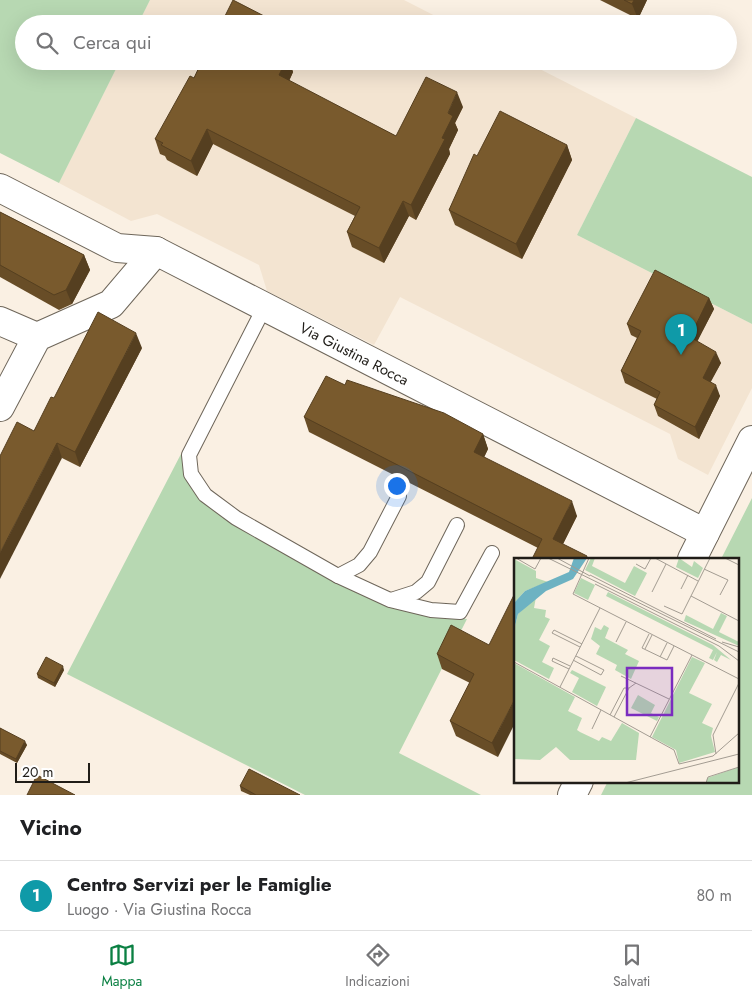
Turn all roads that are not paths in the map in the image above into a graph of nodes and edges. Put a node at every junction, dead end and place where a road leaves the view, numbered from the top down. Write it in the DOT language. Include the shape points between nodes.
graph roads {
  1 [pos="0,188"];
  2 [pos="156,251"];
  3 [pos="264,308"];
  4 [pos="0,321"];
  5 [pos="37,337"];
  6 [pos="0,407"];
  7 [pos="752,440"];
  8 [pos="399,496"];
  9 [pos="457,525"];
  10 [pos="705,533"];
  11 [pos="492,553"];
  12 [pos="692,558"];
  13 [pos="338,576"];
  14 [pos="390,600"];
  15 [pos="578,782"];
  16 [pos="572,795"];
  1 -- 2 [label="street, Via Giustina Rocca" via="117,248"];
  2 -- 3 [label="street, Via Giustina Rocca"];
  2 -- 5 [label="street" via="111,304"];
  3 -- 10 [label="street, Via Giustina Rocca"];
  3 -- 13 [label="lane" via="189,455 191,474 205,495 236,518"];
  4 -- 5 [label="street"];
  5 -- 6 [label="street"];
  7 -- 10 [label="street"];
  8 -- 13 [label="lane" via="370,552 359,565"];
  9 -- 14 [label="lane" via="428,582 416,592"];
  10 -- 12 [label="street"];
  11 -- 14 [label="lane" via="460,612 432,610"];
  13 -- 14 [label="lane"];
  15 -- 16 [label="street"];
}
